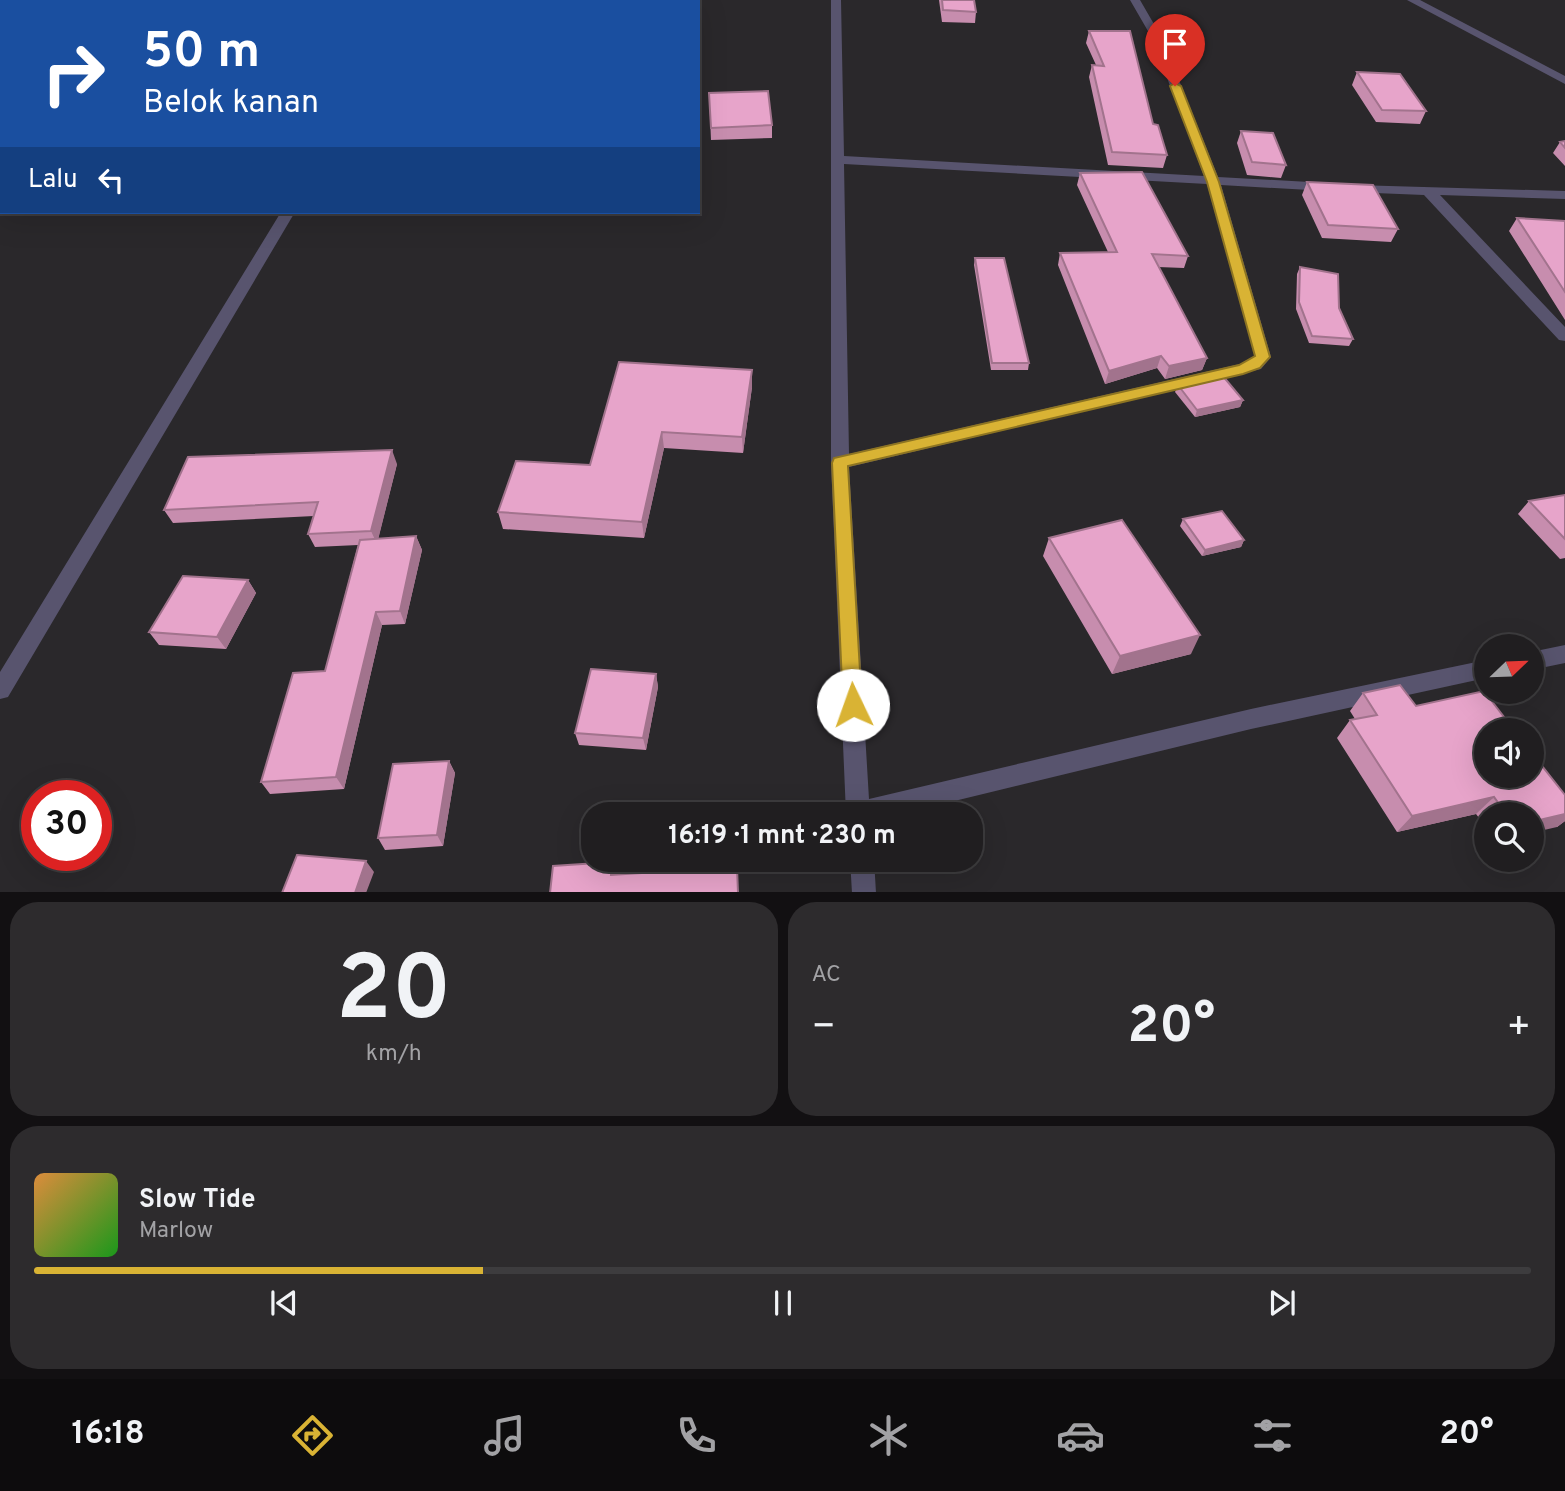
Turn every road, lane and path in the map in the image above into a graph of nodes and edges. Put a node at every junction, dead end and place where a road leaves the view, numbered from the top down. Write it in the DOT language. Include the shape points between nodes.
graph roads {
  1 [pos="836,0"];
  2 [pos="1135,0"];
  3 [pos="1412,0"];
  4 [pos="1565,80"];
  5 [pos="837,160"];
  6 [pos="1213,182"];
  7 [pos="1428,191"];
  8 [pos="1565,195"];
  9 [pos="287,214"];
  10 [pos="1565,336"];
  11 [pos="840,463"];
  12 [pos="1565,654"];
  13 [pos="1544,658"];
  14 [pos="1474,672"];
  15 [pos="0,690"];
  16 [pos="857,802"];
  17 [pos="904,802"];
  18 [pos="863,872"];
  19 [pos="864,892"];
  1 -- 5 [label="street"];
  2 -- 6 [label="street" via="1157,38"];
  3 -- 4 [label="street"];
  5 -- 6 [label="street"];
  5 -- 11 [label="street"];
  6 -- 7 [label="street"];
  6 -- 11 [label="street" via="1263,355 1255,365"];
  7 -- 8 [label="street"];
  7 -- 10 [label="street"];
  9 -- 15 [label="street"];
  11 -- 16 [label="street"];
  12 -- 13 [label="street"];
  14 -- 17 [label="street"];
  18 -- 19 [label="street"];
}
